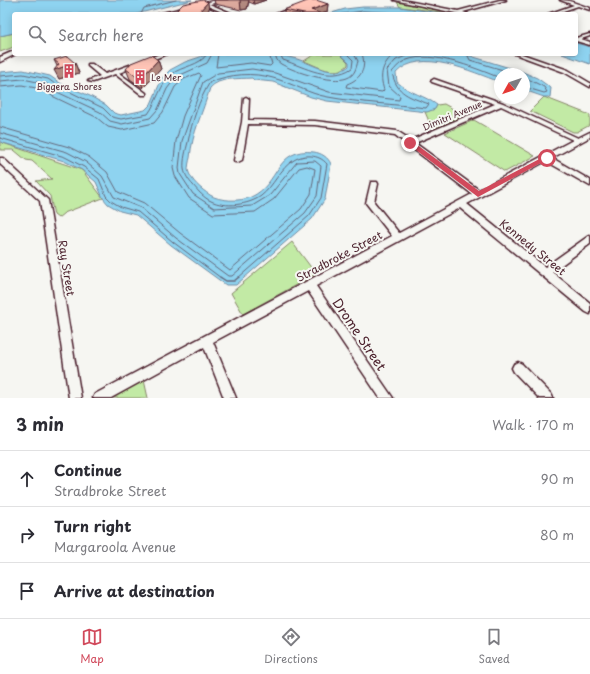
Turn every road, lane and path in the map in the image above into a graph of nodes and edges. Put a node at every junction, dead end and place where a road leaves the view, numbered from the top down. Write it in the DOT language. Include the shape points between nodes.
graph roads {
  1 [pos="224,0"];
  2 [pos="396,0"];
  3 [pos="408,0"];
  4 [pos="504,0"];
  5 [pos="562,0"];
  6 [pos="402,1"];
  7 [pos="206,4"];
  8 [pos="579,5"];
  9 [pos="299,7"];
  10 [pos="590,9"];
  11 [pos="170,12"];
  12 [pos="226,12"];
  13 [pos="284,12"];
  14 [pos="456,12"];
  15 [pos="556,12"];
  16 [pos="590,35"];
  17 [pos="578,39"];
  18 [pos="578,39"];
  19 [pos="590,44"];
  20 [pos="12,54"];
  21 [pos="159,56"];
  22 [pos="523,56"];
  23 [pos="0,60"];
  24 [pos="90,65"];
  25 [pos="114,72"];
  26 [pos="104,76"];
  27 [pos="91,80"];
  28 [pos="434,81"];
  29 [pos="590,84"];
  30 [pos="144,94"];
  31 [pos="246,99"];
  32 [pos="494,101"];
  33 [pos="502,104"];
  34 [pos="245,122"];
  35 [pos="590,134"];
  36 [pos="577,140"];
  37 [pos="410,143"];
  38 [pos="547,158"];
  39 [pos="0,160"];
  40 [pos="238,160"];
  41 [pos="590,183"];
  42 [pos="374,184"];
  43 [pos="478,194"];
  44 [pos="460,204"];
  45 [pos="398,238"];
  46 [pos="590,239"];
  47 [pos="545,272"];
  48 [pos="310,285"];
  49 [pos="590,308"];
  50 [pos="207,340"];
  51 [pos="518,368"];
  52 [pos="75,398"];
  53 [pos="99,398"];
  54 [pos="230,398"];
  55 [pos="387,398"];
  56 [pos="547,398"];
  1 -- 7 [label="main road"];
  2 -- 6 [label="street"];
  3 -- 6 [label="street"];
  4 -- 14 [label="street"];
  5 -- 8 [label="street"];
  6 -- 14 [label="street"];
  7 -- 11 [label="main road"];
  7 -- 12 [label="street"];
  8 -- 10 [label="street"];
  8 -- 15 [label="street"];
  9 -- 13 [label="street"];
  16 -- 17 [label="street"];
  18 -- 19 [label="street"];
  20 -- 23 [label="main road"];
  21 -- 25 [label="street"];
  22 -- 29 [label="street" via="566,71"];
  24 -- 26 [label="street"];
  25 -- 26 [label="street"];
  25 -- 30 [label="street"];
  26 -- 27 [label="street"];
  28 -- 32 [label="street"];
  31 -- 34 [label="street"];
  33 -- 36 [label="street"];
  33 -- 37 [label="street, Dimitri Avenue"];
  34 -- 37 [label="street" via="315,122 397,133"];
  34 -- 40 [label="street"];
  35 -- 36 [label="street, Stradbroke Street"];
  36 -- 38 [label="street, Stradbroke Street"];
  37 -- 43 [label="street"];
  38 -- 41 [label="street"];
  38 -- 43 [label="street, Stradbroke Street"];
  39 -- 52 [label="street, Ray Street" via="44,200"];
  42 -- 45 [label="street" via="370,203"];
  43 -- 44 [label="street, Stradbroke Street"];
  44 -- 45 [label="street, Stradbroke Street"];
  44 -- 47 [label="street, Kennedy Street"];
  45 -- 48 [label="street, Stradbroke Street"];
  46 -- 47 [label="street"];
  47 -- 49 [label="street, Kennedy Street"];
  48 -- 50 [label="street, Stradbroke Street"];
  48 -- 55 [label="street, Drome Street"];
  50 -- 53 [label="street, Stradbroke Street"];
  50 -- 54 [label="street"];
  51 -- 56 [label="street"];
}
